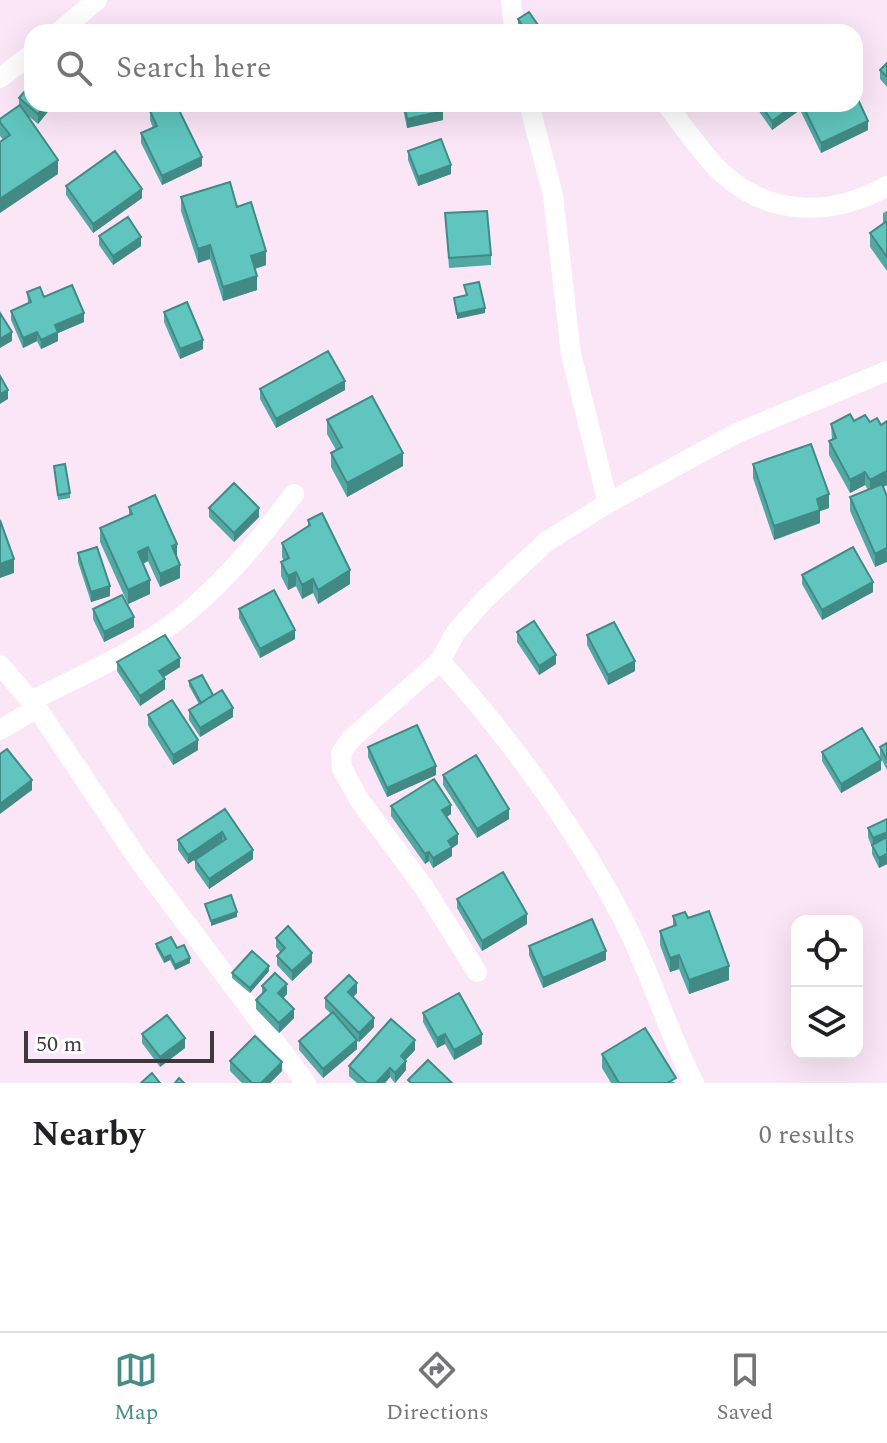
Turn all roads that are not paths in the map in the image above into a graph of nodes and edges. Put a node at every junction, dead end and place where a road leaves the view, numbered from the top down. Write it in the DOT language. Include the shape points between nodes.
graph roads {
  1 [pos="511,0"];
  2 [pos="95,1"];
  3 [pos="68,24"];
  4 [pos="513,24"];
  5 [pos="24,60"];
  6 [pos="0,78"];
  7 [pos="531,112"];
  8 [pos="672,112"];
  9 [pos="887,186"];
  10 [pos="885,379"];
  11 [pos="294,494"];
  12 [pos="608,503"];
  13 [pos="440,661"];
  14 [pos="0,665"];
  15 [pos="34,704"];
  16 [pos="0,730"];
  17 [pos="477,972"];
  18 [pos="306,1083"];
  19 [pos="694,1083"];
  1 -- 4 [label="street"];
  2 -- 3 [label="street"];
  5 -- 6 [label="street"];
  7 -- 12 [label="street" via="553,195 571,354"];
  8 -- 9 [label="street" via="722,173 761,199 786,208 823,209 861,201"];
  10 -- 12 [label="street" via="737,433"];
  11 -- 15 [label="street" via="251,549 189,611"];
  12 -- 13 [label="street" via="546,542 484,600"];
  13 -- 17 [label="street" via="351,739 341,753 342,768"];
  13 -- 19 [label="street" via="475,700 579,848 628,930"];
  14 -- 15 [label="street"];
  15 -- 16 [label="street"];
  15 -- 18 [label="street" via="140,862"];
}
